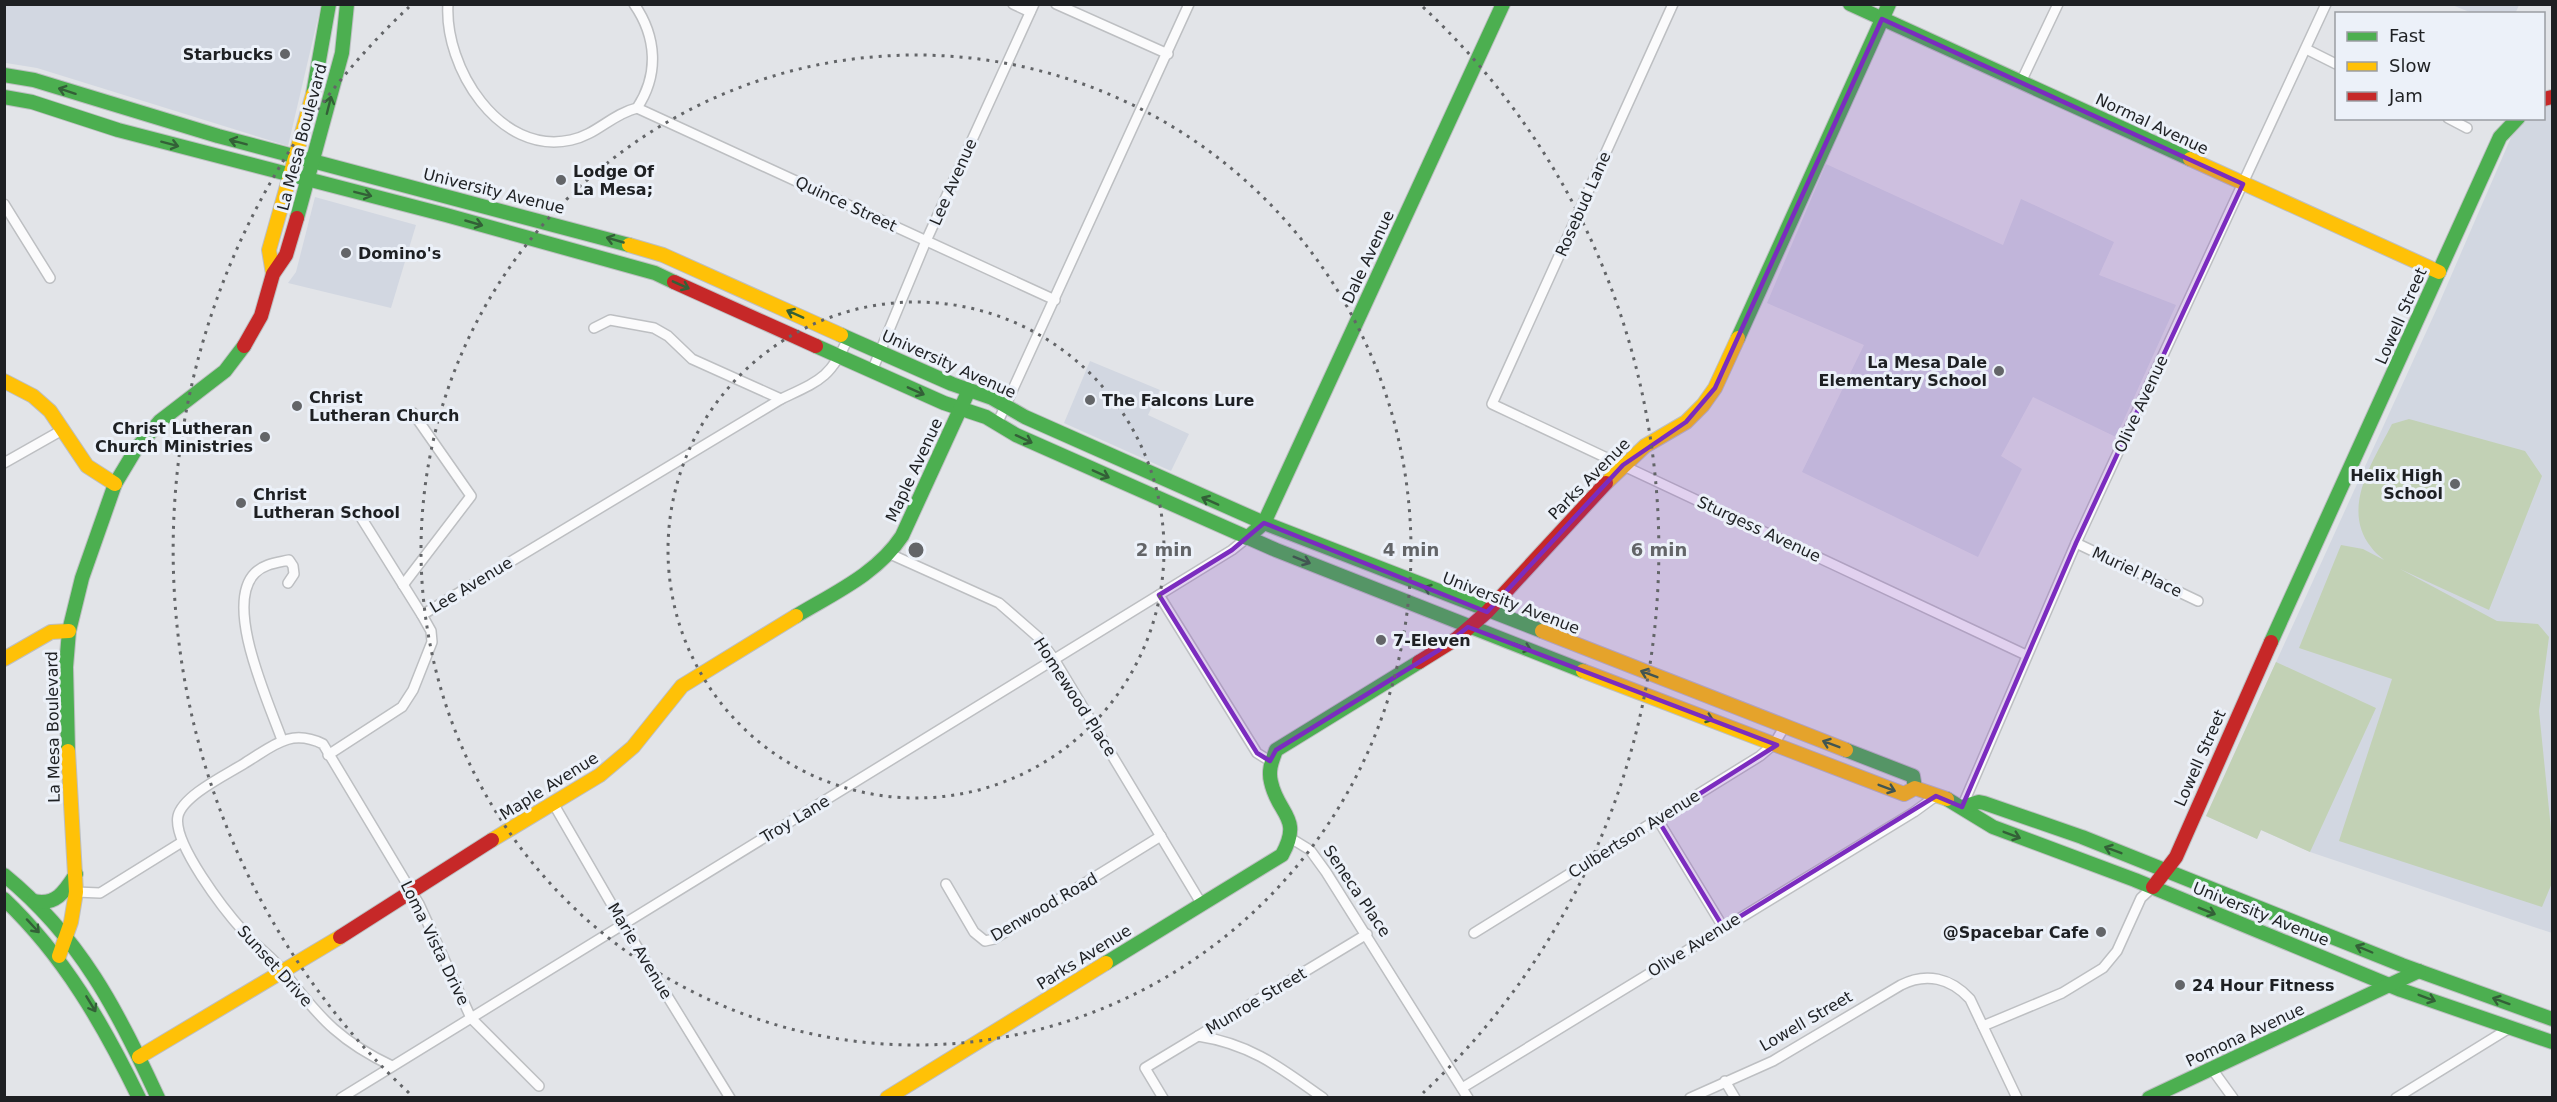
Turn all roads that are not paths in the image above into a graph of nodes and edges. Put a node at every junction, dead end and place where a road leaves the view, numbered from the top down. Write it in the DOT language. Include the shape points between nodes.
graph roads {
  1 [pos="330,4"];
  2 [pos="347,4"];
  3 [pos="448,4"];
  4 [pos="634,4"];
  5 [pos="1013,4"];
  6 [pos="1056,4"];
  7 [pos="1189,4"];
  8 [pos="1503,4"];
  9 [pos="1673,4"];
  10 [pos="1850,4"];
  11 [pos="1889,4"];
  12 [pos="2058,4"];
  13 [pos="2326,4"];
  14 [pos="1032,8"];
  15 [pos="1882,19"];
  16 [pos="2306,49"];
  17 [pos="1168,54"];
  18 [pos="2335,63"];
  19 [pos="4,75"];
  20 [pos="2021,82"];
  21 [pos="4,97"];
  22 [pos="637,108"];
  23 [pos="2452,120"];
  24 [pos="2516,120"];
  25 [pos="2467,128"];
  26 [pos="295,157"];
  27 [pos="314,162"];
  28 [pos="290,175"];
  29 [pos="308,180"];
  30 [pos="2243,184"];
  31 [pos="4,204"];
  32 [pos="926,241"];
  33 [pos="2439,272"];
  34 [pos="273,274"];
  35 [pos="50,278"];
  36 [pos="1055,300"];
  37 [pos="594,327"];
  38 [pos="848,338"];
  39 [pos="880,352"];
  40 [pos="840,356"];
  41 [pos="872,371"];
  42 [pos="4,381"];
  43 [pos="969,390"];
  44 [pos="782,399"];
  45 [pos="1492,404"];
  46 [pos="1006,405"];
  47 [pos="961,409"];
  48 [pos="413,413"];
  49 [pos="997,424"];
  50 [pos="64,429"];
  51 [pos="4,463"];
  52 [pos="1623,465"];
  53 [pos="115,483"];
  54 [pos="362,519"];
  55 [pos="1264,523"];
  56 [pos="1247,538"];
  57 [pos="2076,543"];
  58 [pos="890,554"];
  59 [pos="288,583"];
  60 [pos="403,585"];
  61 [pos="1159,595"];
  62 [pos="2198,601"];
  63 [pos="1487,612"];
  64 [pos="422,615"];
  65 [pos="1468,627"];
  66 [pos="69,632"];
  67 [pos="2026,654"];
  68 [pos="4,659"];
  69 [pos="1054,659"];
  70 [pos="1785,726"];
  71 [pos="282,740"];
  72 [pos="1774,744"];
  73 [pos="328,755"];
  74 [pos="1270,761"];
  75 [pos="1915,788"];
  76 [pos="1936,796"];
  77 [pos="553,803"];
  78 [pos="1962,807"];
  79 [pos="1658,820"];
  80 [pos="1161,836"];
  81 [pos="1292,839"];
  82 [pos="182,842"];
  83 [pos="2168,871"];
  84 [pos="76,874"];
  85 [pos="4,875"];
  86 [pos="946,885"];
  87 [pos="2153,887"];
  88 [pos="411,890"];
  89 [pos="76,892"];
  90 [pos="4,899"];
  91 [pos="34,901"];
  92 [pos="1201,903"];
  93 [pos="623,924"];
  94 [pos="1723,927"];
  95 [pos="1474,933"];
  96 [pos="1367,934"];
  97 [pos="66,936"];
  98 [pos="58,956"];
  99 [pos="283,971"];
  100 [pos="2419,971"];
  101 [pos="2391,985"];
  102 [pos="471,1018"];
  103 [pos="2553,1019"];
  104 [pos="1983,1026"];
  105 [pos="2508,1029"];
  106 [pos="1198,1036"];
  107 [pos="2553,1042"];
  108 [pos="139,1057"];
  109 [pos="392,1066"];
  110 [pos="2212,1069"];
  111 [pos="1725,1081"];
  112 [pos="539,1086"];
  113 [pos="1462,1088"];
  114 [pos="139,1098"];
  115 [pos="158,1098"];
  116 [pos="341,1098"];
  117 [pos="730,1098"];
  118 [pos="887,1098"];
  119 [pos="1163,1098"];
  120 [pos="1323,1098"];
  121 [pos="1468,1098"];
  122 [pos="1690,1098"];
  123 [pos="1735,1098"];
  124 [pos="2017,1098"];
  125 [pos="2150,1098"];
  126 [pos="2233,1098"];
  127 [pos="2396,1098"];
  1 -- 26 [label="main road, La Mesa Boulevard" via="323,51"];
  27 -- 2 [label="main road, La Mesa Boulevard, one-way" via="342,53"];
  3 -- 22 [label="street" via="450,39 464,78 489,110 517,131 545,141 572,140 592,133 622,112"];
  4 -- 22 [label="street" via="648,29 653,58 648,88"];
  5 -- 14 [label="street"];
  6 -- 17 [label="street"];
  7 -- 17 [label="street"];
  8 -- 55 [label="main road, Dale Avenue"];
  9 -- 45 [label="street, Rosebud Lane"];
  10 -- 15 [label="main road, Normal Avenue"];
  11 -- 15 [label="main road, Parks Avenue"];
  12 -- 20 [label="street"];
  13 -- 16 [label="street, Olive Avenue"];
  14 -- 32 [label="street, Lee Avenue"];
  15 -- 20 [label="main road, Normal Avenue"];
  15 -- 52 [label="main road, Parks Avenue" via="1715,388 1686,422 1645,446"];
  16 -- 18 [label="street"];
  16 -- 30 [label="street, Olive Avenue"];
  17 -- 36 [label="street"];
  26 -- 19 [label="main road, University Avenue, one-way" via="34,80"];
  20 -- 30 [label="main road, Normal Avenue"];
  21 -- 28 [label="main road, University Avenue, one-way"];
  22 -- 32 [label="street, Quince Street"];
  23 -- 25 [label="street"];
  24 -- 33 [label="main road, Lowell Street" via="2500,137"];
  26 -- 27 [label="main road, University Avenue"];
  26 -- 28 [label="main road, La Mesa Boulevard"];
  27 -- 29 [label="main road, La Mesa Boulevard"];
  38 -- 27 [label="main road, University Avenue, one-way" via="663,255"];
  28 -- 29 [label="main road, University Avenue"];
  28 -- 34 [label="main road, La Mesa Boulevard" via="269,250"];
  29 -- 34 [label="main road, La Mesa Boulevard" via="286,255"];
  29 -- 40 [label="main road, University Avenue, one-way" via="655,273"];
  30 -- 33 [label="main road, Normal Avenue"];
  30 -- 57 [label="street, Olive Avenue"];
  31 -- 35 [label="street"];
  32 -- 36 [label="street, Quince Street"];
  32 -- 39 [label="street, Lee Avenue"];
  33 -- 83 [label="main road, Lowell Street"];
  34 -- 53 [label="main road, La Mesa Boulevard" via="261,316 241,353 225,371 160,421"];
  36 -- 46 [label="street"];
  37 -- 44 [label="street" via="610,321 654,328 692,359"];
  38 -- 39 [label="main road, University Avenue"];
  38 -- 40 [label="street, Lee Avenue"];
  39 -- 41 [label="street, Lee Avenue"];
  39 -- 43 [label="main road, University Avenue"];
  40 -- 41 [label="main road, University Avenue"];
  40 -- 44 [label="street, Lee Avenue" via="825,376"];
  41 -- 47 [label="main road, University Avenue, one-way"];
  42 -- 50 [label="main road" via="33,396"];
  43 -- 46 [label="main road, University Avenue"];
  43 -- 47 [label="main road, Maple Avenue"];
  44 -- 64 [label="street, Lee Avenue"];
  45 -- 52 [label="street, Sturgess Avenue"];
  46 -- 49 [label="street"];
  55 -- 46 [label="main road, University Avenue, one-way" via="1054,431"];
  47 -- 49 [label="main road, University Avenue"];
  47 -- 58 [label="main road, Maple Avenue"];
  48 -- 60 [label="street" via="471,496"];
  49 -- 56 [label="main road, University Avenue, one-way"];
  50 -- 51 [label="street"];
  50 -- 53 [label="main road" via="87,466"];
  52 -- 63 [label="main road, Parks Avenue"];
  52 -- 67 [label="street, Sturgess Avenue"];
  53 -- 66 [label="main road, La Mesa Boulevard" via="82,578"];
  54 -- 60 [label="street"];
  55 -- 56 [label="main road"];
  63 -- 55 [label="main road, University Avenue, one-way"];
  56 -- 61 [label="street, Troy Lane"];
  56 -- 65 [label="main road, University Avenue, one-way"];
  57 -- 62 [label="street, Muriel Place"];
  57 -- 67 [label="street, Olive Avenue"];
  58 -- 69 [label="street, Homewood Place" via="999,603 1038,637"];
  58 -- 77 [label="main road, Maple Avenue" via="856,581 682,686 633,747 614,764"];
  59 -- 71 [label="street" via="294,574 289,560 265,565 247,584 244,600 246,639"];
  60 -- 64 [label="street"];
  61 -- 69 [label="street, Troy Lane"];
  61 -- 74 [label="street" via="1257,753"];
  63 -- 65 [label="main road, Parks Avenue"];
  70 -- 63 [label="main road, University Avenue, one-way"];
  64 -- 73 [label="street, Lee Avenue" via="432,642 402,707"];
  65 -- 72 [label="main road, University Avenue, one-way"];
  65 -- 74 [label="main road, Parks Avenue" via="1439,650 1276,750"];
  66 -- 68 [label="main road" via="51,632"];
  66 -- 84 [label="main road, La Mesa Boulevard" via="68,751"];
  67 -- 78 [label="street, Olive Avenue"];
  69 -- 80 [label="street, Homewood Place"];
  69 -- 93 [label="street, Troy Lane"];
  70 -- 72 [label="street, Culbertson Avenue"];
  75 -- 70 [label="main road, University Avenue, one-way" via="1913,776"];
  71 -- 73 [label="street" via="312,738 323,744"];
  71 -- 82 [label="street" via="190,798 178,815"];
  72 -- 75 [label="main road, University Avenue, one-way" via="1904,794"];
  72 -- 79 [label="street, Culbertson Avenue"];
  73 -- 88 [label="street, Loma Vista Drive"];
  74 -- 81 [label="main road" via="1269,779 1292,824"];
  75 -- 76 [label="main road, University Avenue"];
  76 -- 78 [label="main road, University Avenue"];
  76 -- 94 [label="street, Olive Avenue"];
  77 -- 88 [label="main road, Maple Avenue"];
  77 -- 93 [label="street, Marie Avenue"];
  83 -- 78 [label="main road, University Avenue, one-way" via="1984,803"];
  78 -- 87 [label="main road, University Avenue, one-way" via="1982,823"];
  79 -- 94 [label="street"];
  79 -- 95 [label="street, Culbertson Avenue"];
  80 -- 86 [label="street, Denwood Road" via="994,939 985,940 974,932"];
  80 -- 92 [label="street, Homewood Place"];
  81 -- 92 [label="main road, Parks Avenue" via="1282,855"];
  81 -- 96 [label="street, Seneca Place" via="1310,850"];
  82 -- 89 [label="street" via="100,893"];
  82 -- 99 [label="street, Sunset Drive" via="210,889 245,933"];
  83 -- 87 [label="main road, Lowell Street"];
  100 -- 83 [label="main road, University Avenue, one-way"];
  84 -- 89 [label="main road, La Mesa Boulevard"];
  84 -- 91 [label="main road" via="56,901"];
  85 -- 91 [label="main road"];
  87 -- 101 [label="main road, University Avenue, one-way"];
  87 -- 104 [label="street, Lowell Street" via="2141,898 2117,951 2103,968 2062,993"];
  88 -- 99 [label="main road, Maple Avenue"];
  88 -- 102 [label="street, Loma Vista Drive"];
  89 -- 97 [label="main road, La Mesa Boulevard"];
  90 -- 98 [label="main road, one-way"];
  91 -- 97 [label="main road"];
  92 -- 118 [label="main road, Parks Avenue"];
  93 -- 102 [label="street, Troy Lane"];
  93 -- 117 [label="street, Marie Avenue"];
  94 -- 113 [label="street, Olive Avenue"];
  96 -- 106 [label="street, Munroe Street"];
  96 -- 113 [label="street, Seneca Place"];
  97 -- 98 [label="main road, La Mesa Boulevard"];
  97 -- 108 [label="main road" via="105,991"];
  98 -- 114 [label="main road, one-way" via="92,1004"];
  99 -- 108 [label="main road, Maple Avenue"];
  99 -- 109 [label="street, Sunset Drive" via="334,1029 364,1052"];
  100 -- 101 [label="main road, Pomona Avenue"];
  103 -- 100 [label="main road, University Avenue, one-way"];
  101 -- 105 [label="main road, University Avenue, one-way"];
  101 -- 110 [label="main road, Pomona Avenue"];
  102 -- 109 [label="street, Troy Lane"];
  102 -- 112 [label="street, Loma Vista Drive"];
  104 -- 111 [label="street, Lowell Street" via="1970,999 1960,989 1940,979 1916,979 1773,1061"];
  104 -- 124 [label="street"];
  105 -- 107 [label="main road, University Avenue"];
  105 -- 127 [label="street"];
  106 -- 119 [label="street, Munroe Street" via="1145,1068"];
  106 -- 120 [label="street" via="1257,1053"];
  108 -- 115 [label="main road"];
  109 -- 116 [label="street, Troy Lane"];
  110 -- 125 [label="main road, Pomona Avenue"];
  110 -- 126 [label="street"];
  111 -- 122 [label="street, Lowell Street"];
  111 -- 123 [label="street"];
  113 -- 121 [label="street"];
}
